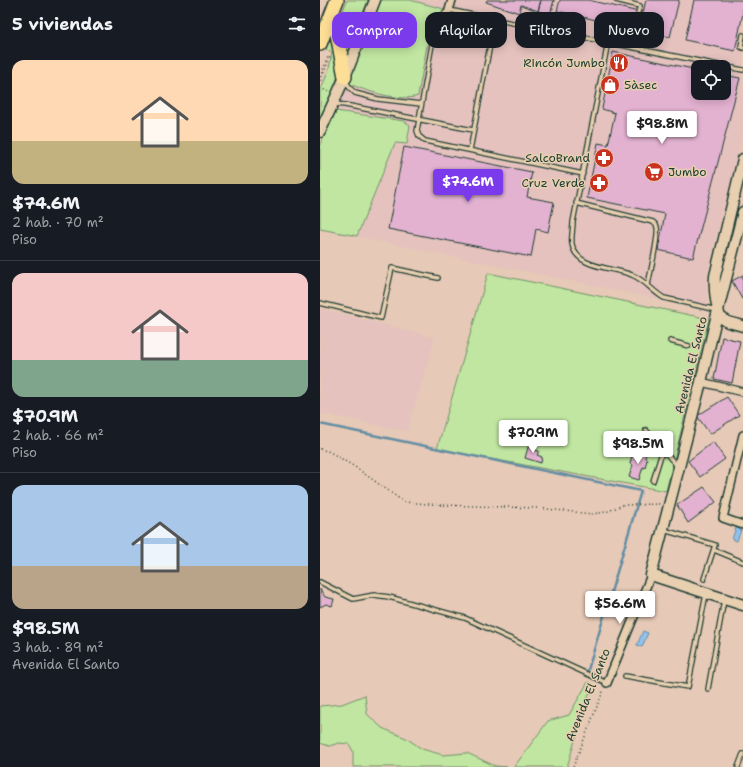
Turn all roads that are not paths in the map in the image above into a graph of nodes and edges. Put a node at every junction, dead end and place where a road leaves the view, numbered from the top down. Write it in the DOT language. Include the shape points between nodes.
graph roads {
  1 [pos="375,0"];
  2 [pos="452,0"];
  3 [pos="616,0"];
  4 [pos="335,6"];
  5 [pos="449,10"];
  6 [pos="459,12"];
  7 [pos="638,12"];
  8 [pos="507,22"];
  9 [pos="743,35"];
  10 [pos="594,39"];
  11 [pos="320,44"];
  12 [pos="489,48"];
  13 [pos="607,48"];
  14 [pos="635,48"];
  15 [pos="743,48"];
  16 [pos="743,70"];
  17 [pos="345,77"];
  18 [pos="333,104"];
  19 [pos="421,104"];
  20 [pos="419,120"];
  21 [pos="473,130"];
  22 [pos="320,132"];
  23 [pos="470,150"];
  24 [pos="743,159"];
  25 [pos="583,174"];
  26 [pos="576,203"];
  27 [pos="743,212"];
  28 [pos="438,278"];
  29 [pos="648,285"];
  30 [pos="320,303"];
  31 [pos="718,310"];
  32 [pos="743,326"];
  33 [pos="670,341"];
  34 [pos="689,346"];
  35 [pos="702,382"];
  36 [pos="743,392"];
  37 [pos="646,430"];
  38 [pos="743,435"];
  39 [pos="662,449"];
  40 [pos="740,456"];
  41 [pos="678,468"];
  42 [pos="653,481"];
  43 [pos="743,525"];
  44 [pos="663,530"];
  45 [pos="714,550"];
  46 [pos="743,562"];
  47 [pos="651,575"];
  48 [pos="704,578"];
  49 [pos="320,582"];
  50 [pos="706,593"];
  51 [pos="724,598"];
  52 [pos="743,605"];
  53 [pos="625,676"];
  54 [pos="607,683"];
  55 [pos="708,689"];
  56 [pos="743,754"];
  57 [pos="738,767"];
  1 -- 17 [label="main road"];
  2 -- 5 [label="street"];
  3 -- 7 [label="lane" via="640,6"];
  4 -- 11 [label="highway"];
  4 -- 17 [label="highway"];
  5 -- 6 [label="lane"];
  5 -- 19 [label="lane" via="435,27"];
  8 -- 10 [label="lane"];
  9 -- 15 [label="lane" via="740,47"];
  12 -- 21 [label="lane"];
  13 -- 25 [label="lane"];
  14 -- 16 [label="lane"];
  17 -- 18 [label="main road"];
  17 -- 19 [label="lane" via="349,87 355,92 378,99"];
  18 -- 20 [label="lane"];
  18 -- 22 [label="main road"];
  19 -- 20 [label="lane"];
  20 -- 21 [label="lane"];
  20 -- 23 [label="lane" via="417,130 425,141"];
  21 -- 23 [label="lane"];
  23 -- 25 [label="lane"];
  24 -- 31 [label="main road, Avenida El Santo" via="715,276"];
  25 -- 26 [label="lane"];
  26 -- 29 [label="lane" via="572,243 577,255 590,264 630,274"];
  26 -- 29 [label="lane" via="656,224 656,242"];
  27 -- 31 [label="main road, Avenida El Santo"];
  28 -- 30 [label="lane" via="392,268 381,318"];
  29 -- 31 [label="lane" via="664,298"];
  31 -- 32 [label="main road" via="720,317"];
  31 -- 35 [label="main road, Avenida El Santo"];
  33 -- 34 [label="lane"];
  35 -- 36 [label="street"];
  35 -- 41 [label="main road, Avenida El Santo"];
  37 -- 39 [label="lane"];
  38 -- 40 [label="street"];
  39 -- 41 [label="lane"];
  39 -- 42 [label="lane"];
  40 -- 43 [label="street" via="723,518"];
  41 -- 44 [label="main road, Avenida El Santo"];
  44 -- 45 [label="lane" via="715,545"];
  44 -- 47 [label="main road, Avenida El Santo"];
  45 -- 46 [label="lane"];
  45 -- 48 [label="lane"];
  47 -- 50 [label="main road"];
  47 -- 54 [label="street, Avenida El Santo"];
  49 -- 54 [label="lane" via="353,599 374,595 389,597 465,618"];
  50 -- 51 [label="main road"];
  50 -- 53 [label="lane" via="688,686"];
  51 -- 52 [label="main road"];
  51 -- 55 [label="lane"];
  56 -- 57 [label="lane"];
}
